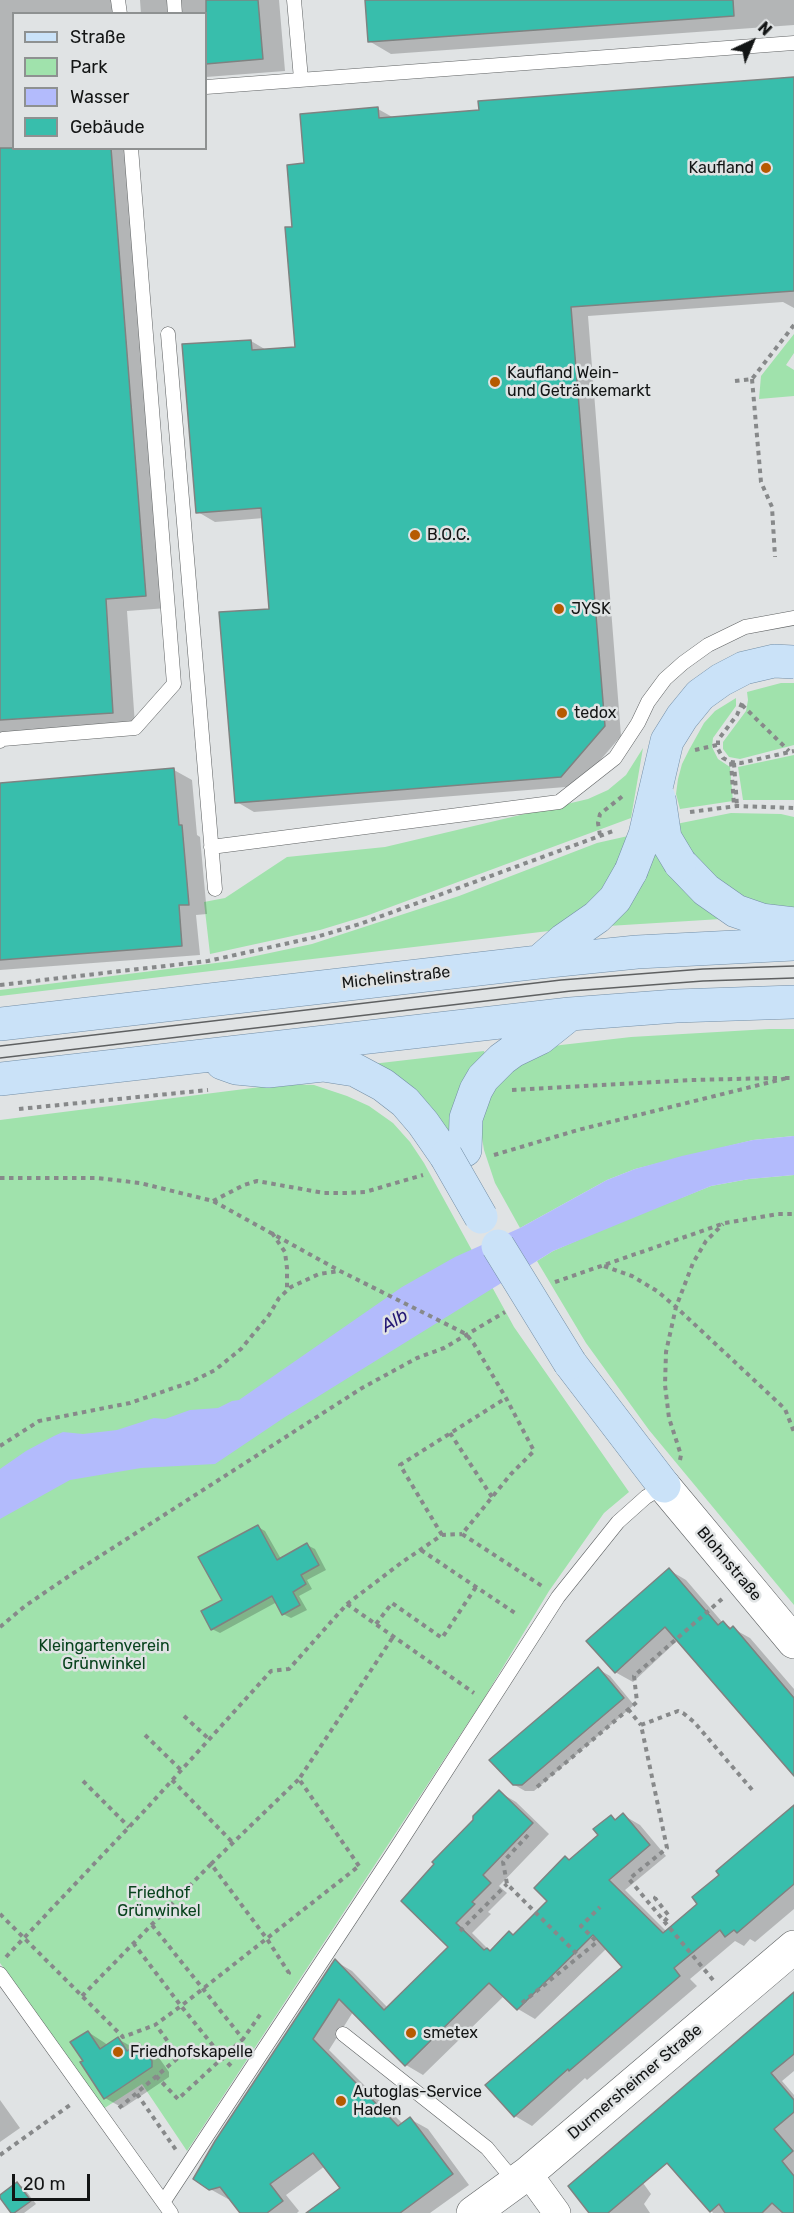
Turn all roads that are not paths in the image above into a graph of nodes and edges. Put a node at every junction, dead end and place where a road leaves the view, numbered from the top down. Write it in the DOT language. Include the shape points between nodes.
graph roads {
  1 [pos="294,0"];
  2 [pos="794,43"];
  3 [pos="301,79"];
  4 [pos="207,87"];
  5 [pos="130,150"];
  6 [pos="168,334"];
  7 [pos="794,618"];
  8 [pos="794,662"];
  9 [pos="0,741"];
  10 [pos="657,788"];
  11 [pos="211,847"];
  12 [pos="215,889"];
  13 [pos="794,924"];
  14 [pos="794,944"];
  15 [pos="539,962"];
  16 [pos="794,1002"];
  17 [pos="570,1014"];
  18 [pos="0,1024"];
  19 [pos="201,1056"];
  20 [pos="0,1080"];
  21 [pos="458,1159"];
  22 [pos="664,1486"];
  23 [pos="794,1642"];
  24 [pos="794,1947"];
  25 [pos="0,1974"];
  26 [pos="343,2034"];
  27 [pos="521,2178"];
  28 [pos="167,2207"];
  29 [pos="473,2213"];
  30 [pos="557,2213"];
  1 -- 3 [label="lane"];
  2 -- 3 [label="lane"];
  3 -- 4 [label="lane"];
  5 -- 9 [label="lane" via="174,684 135,728"];
  6 -- 11 [label="lane"];
  7 -- 11 [label="lane" via="745,627 708,645 683,663 648,702 615,758 559,802"];
  8 -- 10 [label="main road, bridge" via="774,661 744,668 700,694 667,741"];
  10 -- 13 [label="main road, bridge" via="665,838 680,863 706,890 736,910 762,920"];
  10 -- 15 [label="main road, bridge" via="645,835 631,872 615,899"];
  11 -- 12 [label="lane"];
  14 -- 15 [label="main road, Michelinstraße" via="637,952"];
  15 -- 18 [label="main road, Michelinstraße"];
  16 -- 17 [label="main road"];
  17 -- 19 [label="main road"];
  17 -- 21 [label="main road" via="540,1038 513,1051 483,1078 466,1118"];
  19 -- 20 [label="main road"];
  19 -- 21 [label="main road" via="236,1068 268,1071 323,1065 355,1070 405,1102"];
  21 -- 22 [label="main road, bridge" via="471,1182 481,1217 570,1363"];
  22 -- 23 [label="street, Blohnstraße"];
  22 -- 28 [label="lane" via="618,1522 558,1598 243,2078 187,2166"];
  24 -- 27 [label="street, Durmersheimer Straße"];
  25 -- 28 [label="lane"];
  26 -- 27 [label="lane"];
  27 -- 29 [label="street, Durmersheimer Straße"];
  27 -- 30 [label="street"];
}
